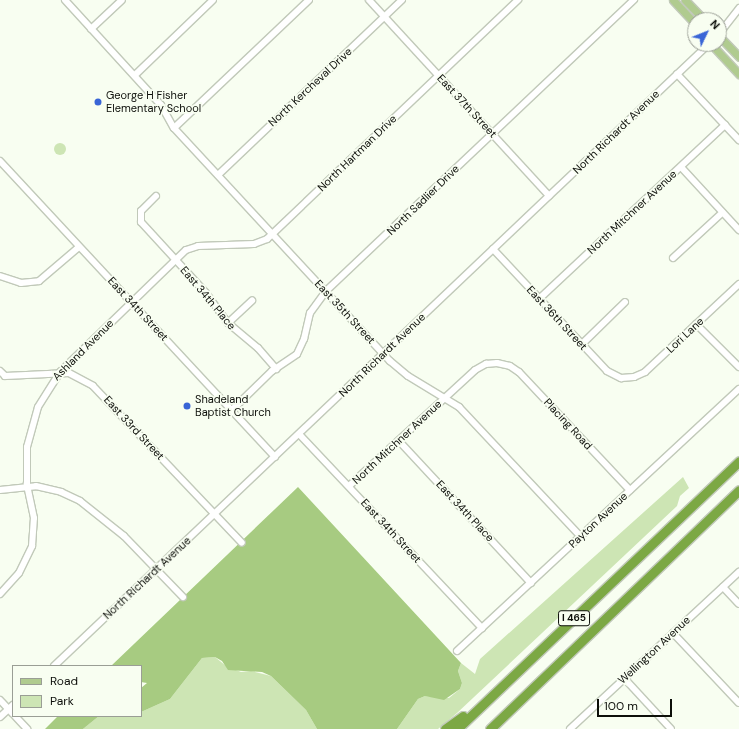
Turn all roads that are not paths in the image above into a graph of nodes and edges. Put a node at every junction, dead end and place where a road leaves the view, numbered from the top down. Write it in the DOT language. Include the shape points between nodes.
graph roads {
  1 [pos="65,0"];
  2 [pos="122,0"];
  3 [pos="213,0"];
  4 [pos="306,0"];
  5 [pos="309,0"];
  6 [pos="369,0"];
  7 [pos="402,0"];
  8 [pos="518,0"];
  9 [pos="634,0"];
  10 [pos="673,0"];
  11 [pos="685,0"];
  12 [pos="739,8"];
  13 [pos="696,12"];
  14 [pos="687,15"];
  15 [pos="384,17"];
  16 [pos="727,24"];
  17 [pos="92,29"];
  18 [pos="727,44"];
  19 [pos="701,52"];
  20 [pos="718,52"];
  21 [pos="739,58"];
  22 [pos="677,74"];
  23 [pos="739,74"];
  24 [pos="135,76"];
  25 [pos="438,76"];
  26 [pos="725,125"];
  27 [pos="174,128"];
  28 [pos="492,134"];
  29 [pos="739,140"];
  30 [pos="0,161"];
  31 [pos="680,167"];
  32 [pos="218,175"];
  33 [pos="156,196"];
  34 [pos="549,196"];
  35 [pos="722,212"];
  36 [pos="739,230"];
  37 [pos="272,234"];
  38 [pos="79,247"];
  39 [pos="493,249"];
  40 [pos="673,258"];
  41 [pos="175,260"];
  42 [pos="0,276"];
  43 [pos="739,284"];
  44 [pos="326,292"];
  45 [pos="539,299"];
  46 [pos="252,301"];
  47 [pos="131,302"];
  48 [pos="625,302"];
  49 [pos="228,323"];
  50 [pos="696,324"];
  51 [pos="582,344"];
  52 [pos="384,354"];
  53 [pos="503,363"];
  54 [pos="276,368"];
  55 [pos="739,368"];
  56 [pos="0,371"];
  57 [pos="60,372"];
  58 [pos="2,376"];
  59 [pos="626,378"];
  60 [pos="739,389"];
  61 [pos="446,397"];
  62 [pos="232,410"];
  63 [pos="300,434"];
  64 [pos="399,440"];
  65 [pos="276,457"];
  66 [pos="739,461"];
  67 [pos="28,486"];
  68 [pos="349,486"];
  69 [pos="0,490"];
  70 [pos="630,490"];
  71 [pos="739,490"];
  72 [pos="214,515"];
  73 [pos="580,536"];
  74 [pos="242,543"];
  75 [pos="157,569"];
  76 [pos="739,572"];
  77 [pos="531,582"];
  78 [pos="723,587"];
  79 [pos="0,594"];
  80 [pos="183,597"];
  81 [pos="739,604"];
  82 [pos="482,628"];
  83 [pos="674,633"];
  84 [pos="457,651"];
  85 [pos="55,665"];
  86 [pos="624,678"];
  87 [pos="0,700"];
  88 [pos="482,703"];
  89 [pos="739,703"];
  90 [pos="12,711"];
  91 [pos="0,717"];
  92 [pos="17,717"];
  93 [pos="574,728"];
  94 [pos="27,729"];
  95 [pos="445,729"];
  96 [pos="457,729"];
  97 [pos="490,729"];
  98 [pos="671,729"];
  1 -- 17 [label="street, East 35th Street"];
  2 -- 17 [label="street"];
  3 -- 24 [label="street"];
  4 -- 5 [label="street"];
  5 -- 27 [label="street"];
  6 -- 15 [label="street, East 37th Street"];
  7 -- 15 [label="street, North Kercheval Drive"];
  8 -- 25 [label="street, North Hartman Drive"];
  9 -- 28 [label="street, North Sadlier Drive"];
  10 -- 14 [label="main road"];
  11 -- 13 [label="main road"];
  12 -- 16 [label="street"];
  15 -- 25 [label="street, East 37th Street"];
  15 -- 32 [label="street, North Kercheval Drive"];
  17 -- 24 [label="street, East 35th Street"];
  18 -- 21 [label="main road"];
  19 -- 22 [label="street, North Richardt Avenue"];
  20 -- 23 [label="main road"];
  22 -- 26 [label="street"];
  22 -- 34 [label="street, North Richardt Avenue"];
  24 -- 27 [label="street, East 35th Street" via="161,105"];
  25 -- 28 [label="street, East 37th Street"];
  25 -- 37 [label="street, North Hartman Drive"];
  26 -- 29 [label="street"];
  26 -- 31 [label="street, North Mitchner Avenue"];
  27 -- 32 [label="street, East 35th Street"];
  28 -- 34 [label="street, East 37th Street"];
  28 -- 44 [label="street, North Sadlier Drive"];
  30 -- 38 [label="street, East 34th Street"];
  31 -- 35 [label="street"];
  31 -- 45 [label="street, North Mitchner Avenue"];
  32 -- 37 [label="street, East 35th Street"];
  33 -- 41 [label="street, East 34th Place" via="140,212 142,224"];
  34 -- 39 [label="street, North Richardt Avenue"];
  35 -- 36 [label="street"];
  35 -- 40 [label="street"];
  37 -- 41 [label="street, North Hartman Drive" via="254,244 196,246 186,250"];
  37 -- 44 [label="street, East 35th Street"];
  38 -- 42 [label="street" via="39,281 21,283"];
  38 -- 47 [label="street, East 34th Street"];
  39 -- 45 [label="street, East 36th Street"];
  39 -- 52 [label="street, North Richardt Avenue"];
  41 -- 47 [label="street, Ashland Avenue"];
  41 -- 49 [label="street, East 34th Place" via="206,293"];
  43 -- 50 [label="street, Lori Lane"];
  44 -- 52 [label="street, East 35th Street"];
  44 -- 54 [label="street, North Sadlier Drive" via="310,313 299,350 290,361"];
  45 -- 51 [label="street, East 36th Street"];
  46 -- 49 [label="street"];
  47 -- 57 [label="street, Ashland Avenue"];
  47 -- 62 [label="street, East 34th Street"];
  48 -- 51 [label="street"];
  49 -- 54 [label="street, East 34th Place" via="258,348"];
  50 -- 55 [label="street"];
  50 -- 59 [label="street, Lori Lane" via="643,373"];
  51 -- 59 [label="street, East 36th Street" via="607,371"];
  52 -- 61 [label="street, East 35th Street" via="408,376"];
  52 -- 63 [label="street, North Richardt Avenue"];
  53 -- 61 [label="street, North Mitchner Avenue" via="481,366"];
  53 -- 70 [label="street, Placing Road" via="519,372"];
  54 -- 62 [label="street, North Sadlier Drive"];
  56 -- 58 [label="street, East 33rd Street"];
  57 -- 58 [label="street, East 33rd Street"];
  57 -- 67 [label="street, Ashland Avenue" via="43,397 32,424 26,457"];
  57 -- 72 [label="street, East 33rd Street" via="72,374 96,388"];
  60 -- 70 [label="street, Payton Avenue"];
  61 -- 64 [label="street, North Mitchner Avenue"];
  61 -- 73 [label="street, East 35th Street" via="466,414"];
  62 -- 65 [label="street, East 34th Street"];
  63 -- 65 [label="street, North Richardt Avenue"];
  63 -- 68 [label="street, East 34th Street"];
  64 -- 68 [label="street, North Mitchner Avenue"];
  64 -- 77 [label="street, East 34th Place"];
  65 -- 72 [label="street, North Richardt Avenue"];
  66 -- 88 [label="highway, I 465" via="688,512"];
  67 -- 69 [label="street"];
  67 -- 75 [label="street" via="52,489 80,501 121,533"];
  67 -- 79 [label="street, Ashland Avenue" via="34,518 32,546 19,573"];
  68 -- 82 [label="street, East 34th Street"];
  70 -- 73 [label="street, Payton Avenue"];
  71 -- 97 [label="highway, I 465"];
  72 -- 74 [label="street, East 33rd Street"];
  72 -- 75 [label="street, North Richardt Avenue"];
  73 -- 77 [label="street, Payton Avenue"];
  75 -- 80 [label="street"];
  75 -- 85 [label="street, North Richardt Avenue"];
  76 -- 78 [label="street, Wellington Avenue"];
  77 -- 82 [label="street, Payton Avenue"];
  78 -- 81 [label="street"];
  78 -- 83 [label="street, Wellington Avenue"];
  82 -- 84 [label="street, Payton Avenue"];
  83 -- 86 [label="street, Wellington Avenue"];
  83 -- 89 [label="street"];
  86 -- 93 [label="street, Wellington Avenue"];
  86 -- 98 [label="street"];
  87 -- 90 [label="street"];
  88 -- 95 [label="highway"];
  88 -- 96 [label="highway, I 465"];
  90 -- 91 [label="street"];
  92 -- 94 [label="street"];
}
